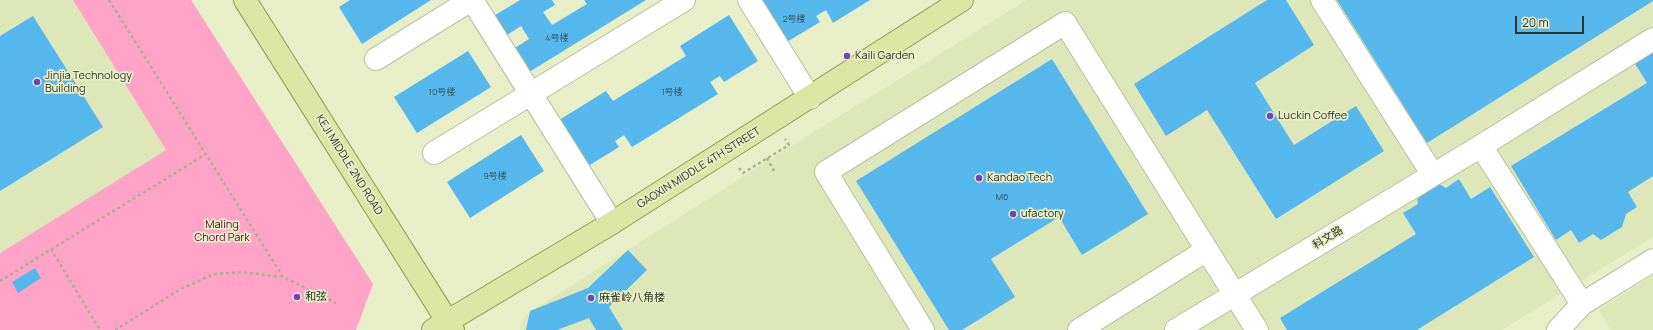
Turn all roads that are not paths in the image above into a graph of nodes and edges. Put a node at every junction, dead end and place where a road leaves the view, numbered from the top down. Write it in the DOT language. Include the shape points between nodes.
graph roads {
  1 [pos="245,0"];
  2 [pos="472,0"];
  3 [pos="684,0"];
  4 [pos="749,0"];
  5 [pos="962,0"];
  6 [pos="1322,0"];
  7 [pos="1653,39"];
  8 [pos="376,60"];
  9 [pos="531,94"];
  10 [pos="810,98"];
  11 [pos="1481,146"];
  12 [pos="434,153"];
  13 [pos="1433,175"];
  14 [pos="612,223"];
  15 [pos="1207,250"];
  16 [pos="1653,260"];
  17 [pos="1235,294"];
  18 [pos="1582,304"];
  19 [pos="444,327"];
  20 [pos="1089,327"];
  21 [pos="923,330"];
  22 [pos="1176,330"];
  23 [pos="1257,330"];
  24 [pos="1558,330"];
  1 -- 19 [label="main road, KEJI MIDDLE 2ND ROAD"];
  2 -- 8 [label="street"];
  2 -- 9 [label="street"];
  3 -- 9 [label="street"];
  4 -- 10 [label="street"];
  5 -- 10 [label="main road, GAOXIN MIDDLE 4TH STREET"];
  6 -- 13 [label="street"];
  7 -- 11 [label="street, 科文路"];
  9 -- 12 [label="street"];
  9 -- 14 [label="street"];
  10 -- 14 [label="main road, GAOXIN MIDDLE 4TH STREET"];
  11 -- 13 [label="street, 科文路"];
  11 -- 18 [label="street"];
  13 -- 17 [label="street, 科文路"];
  14 -- 19 [label="main road, GAOXIN MIDDLE 4TH STREET"];
  15 -- 17 [label="street"];
  15 -- 20 [label="street"];
  15 -- 21 [label="street" via="1065,23 826,172"];
  16 -- 18 [label="street"];
  17 -- 22 [label="street, 科文路"];
  17 -- 23 [label="street"];
  18 -- 24 [label="street"];
}
